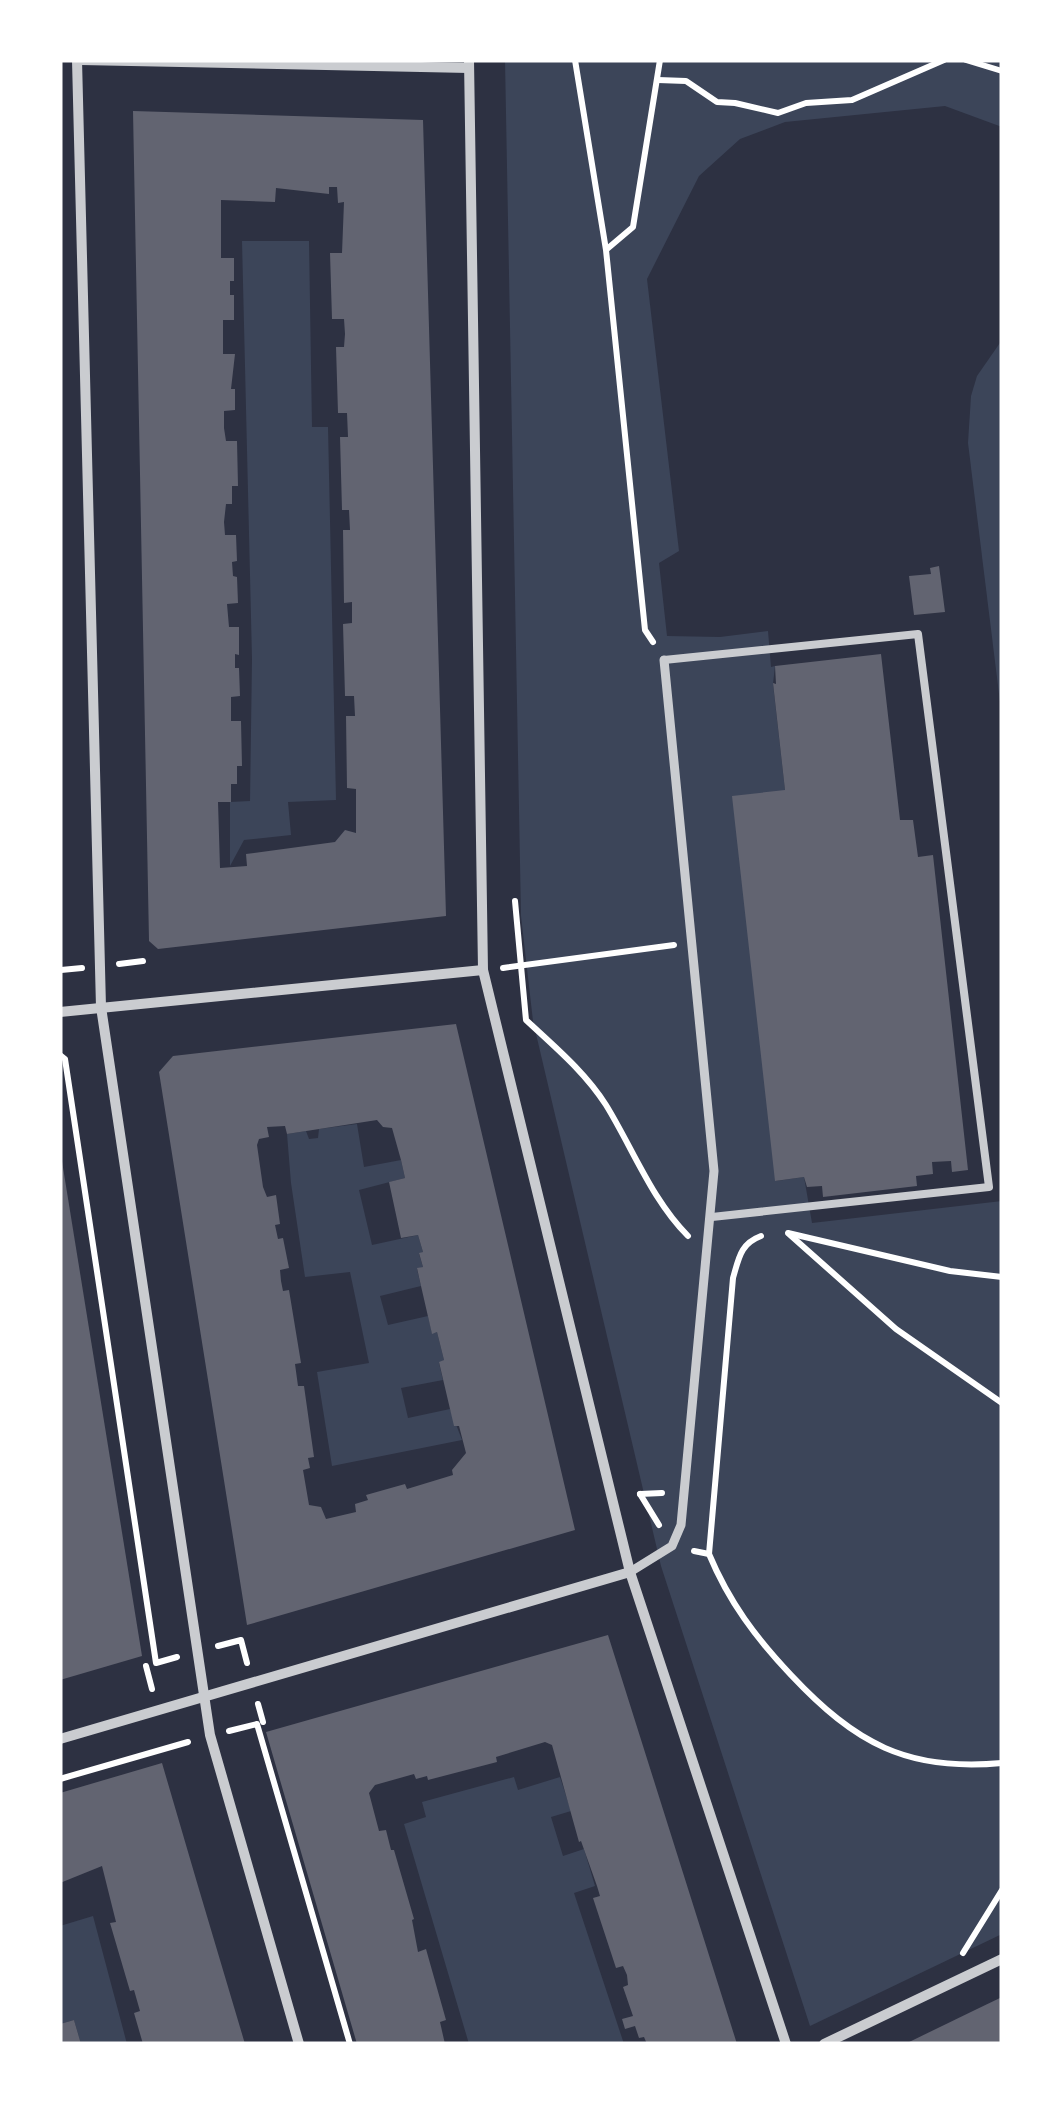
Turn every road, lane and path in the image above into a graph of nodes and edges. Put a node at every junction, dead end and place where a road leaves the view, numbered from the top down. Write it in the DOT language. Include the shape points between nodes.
graph roads {
  1 [pos="79,60"];
  2 [pos="575,60"];
  3 [pos="660,60"];
  4 [pos="944,60"];
  5 [pos="966,60"];
  6 [pos="469,64"];
  7 [pos="1002,71"];
  8 [pos="658,80"];
  9 [pos="606,250"];
  10 [pos="664,660"];
  11 [pos="515,901"];
  12 [pos="690,943"];
  13 [pos="672,946"];
  14 [pos="675,965"];
  15 [pos="526,966"];
  16 [pos="483,970"];
  17 [pos="100,1007"];
  18 [pos="60,1012"];
  19 [pos="60,1056"];
  20 [pos="712,1217"];
  21 [pos="694,1224"];
  22 [pos="788,1233"];
  23 [pos="765,1234"];
  24 [pos="777,1234"];
  25 [pos="1002,1277"];
  26 [pos="1002,1403"];
  27 [pos="664,1475"];
  28 [pos="640,1494"];
  29 [pos="672,1546"];
  30 [pos="710,1554"];
  31 [pos="630,1572"];
  32 [pos="156,1662"];
  33 [pos="203,1695"];
  34 [pos="210,1736"];
  35 [pos="60,1739"];
  36 [pos="1002,1763"];
  37 [pos="60,1780"];
  38 [pos="1002,1890"];
  39 [pos="986,1912"];
  40 [pos="1002,1959"];
  41 [pos="299,2044"];
  42 [pos="350,2044"];
  43 [pos="786,2044"];
  44 [pos="824,2044"];
  1 -- 6 [label="street"];
  1 -- 17 [label="street"];
  2 -- 9 [label="path"];
  3 -- 8 [label="path"];
  4 -- 8 [label="path" via="852,100 806,103 778,113 717,102 686,81"];
  5 -- 7 [label="path"];
  6 -- 16 [label="street"];
  8 -- 9 [label="path" via="633,227"];
  9 -- 10 [label="path" via="645,630"];
  10 -- 12 [label="street"];
  10 -- 20 [label="lane" via="918,634 989,1188"];
  11 -- 21 [label="path" via="526,1020 604,1102 670,1218 693,1241"];
  12 -- 13 [label="path"];
  12 -- 20 [label="street" via="714,1171"];
  13 -- 14 [label="path"];
  13 -- 15 [label="path"];
  16 -- 17 [label="street"];
  16 -- 31 [label="street"];
  17 -- 18 [label="street"];
  17 -- 33 [label="street"];
  19 -- 32 [label="path"];
  20 -- 29 [label="street" via="681,1525"];
  22 -- 24 [label="path"];
  22 -- 25 [label="path" via="950,1272"];
  22 -- 26 [label="path" via="896,1329"];
  23 -- 30 [label="path" via="741,1250 733,1278"];
  27 -- 28 [label="path" via="662,1494"];
  29 -- 30 [label="path"];
  29 -- 31 [label="street"];
  30 -- 36 [label="path" via="751,1632 862,1739 934,1764"];
  31 -- 33 [label="street"];
  31 -- 43 [label="street"];
  33 -- 34 [label="street"];
  33 -- 35 [label="street"];
  34 -- 37 [label="path"];
  34 -- 41 [label="street"];
  34 -- 42 [label="path" via="256,1724"];
  38 -- 39 [label="path"];
  40 -- 44 [label="street"];
}
